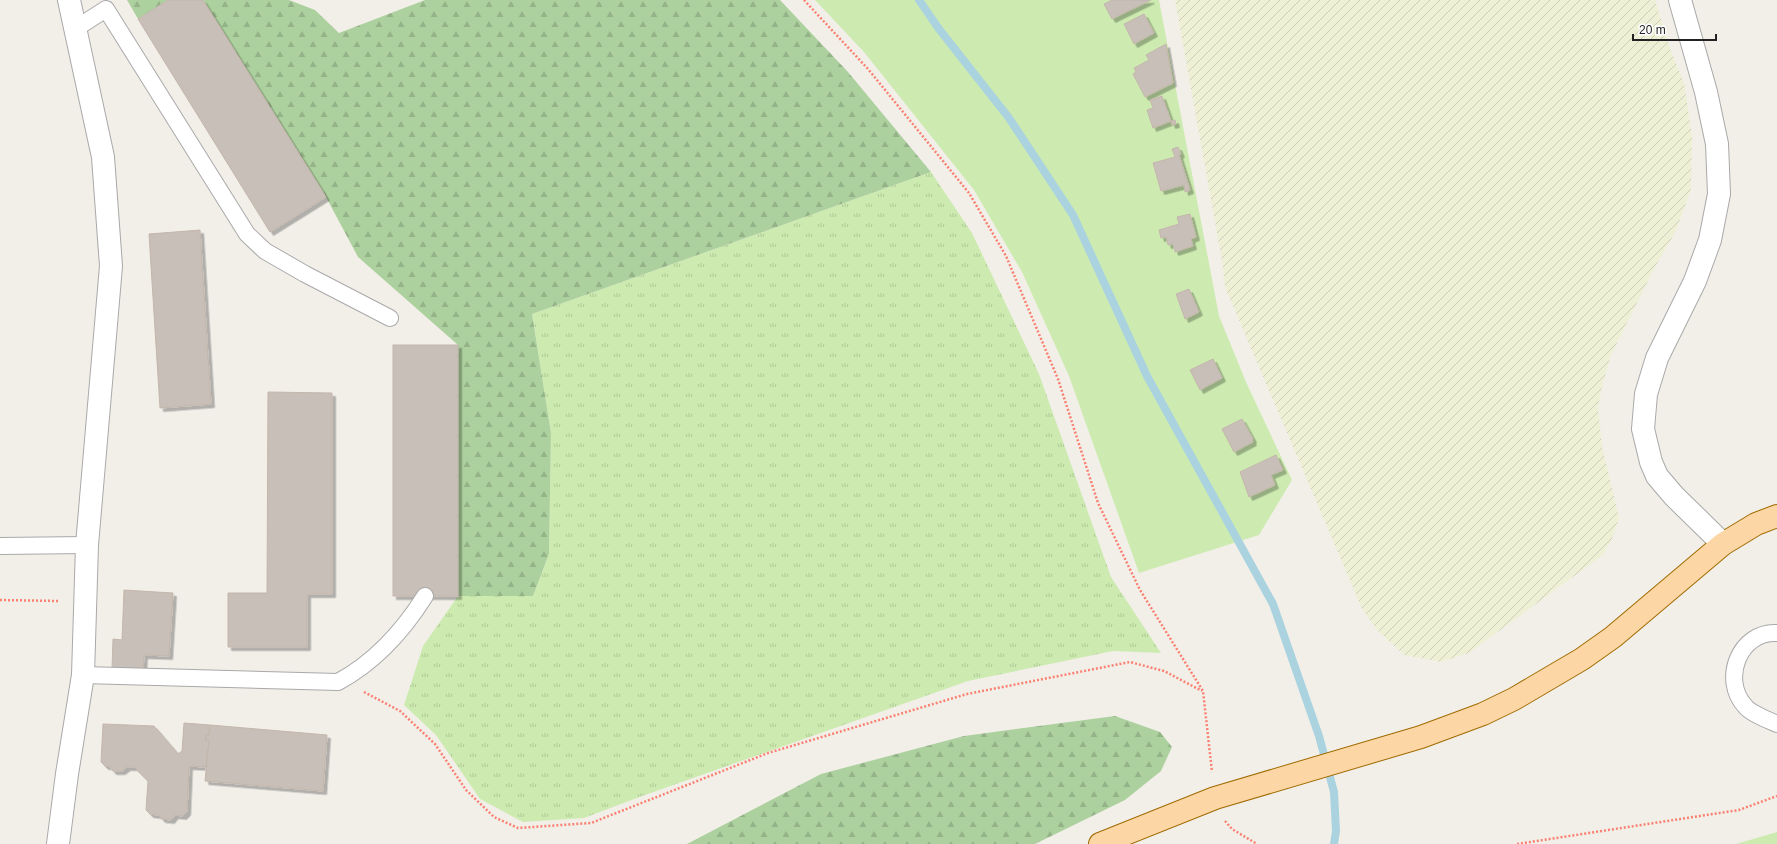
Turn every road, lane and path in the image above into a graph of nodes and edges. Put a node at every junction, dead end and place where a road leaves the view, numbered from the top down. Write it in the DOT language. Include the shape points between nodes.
graph roads {
  1 [pos="69,0"];
  2 [pos="804,0"];
  3 [pos="1680,0"];
  4 [pos="75,30"];
  5 [pos="390,318"];
  6 [pos="1777,516"];
  7 [pos="1723,544"];
  8 [pos="86,545"];
  9 [pos="0,546"];
  10 [pos="425,596"];
  11 [pos="0,600"];
  12 [pos="85,601"];
  13 [pos="1777,633"];
  14 [pos="83,675"];
  15 [pos="338,682"];
  16 [pos="1203,691"];
  17 [pos="1777,724"];
  18 [pos="1777,796"];
  19 [pos="1215,798"];
  20 [pos="58,844"];
  21 [pos="1100,844"];
  22 [pos="1257,844"];
  23 [pos="1517,844"];
  1 -- 4 [label="street"];
  2 -- 16 [label="path" via="868,69 969,193 1006,256 1058,379 1098,503 1140,590"];
  3 -- 7 [label="street" via="1706,92 1717,144 1719,194 1710,240 1658,358 1648,387 1643,429 1657,476"];
  4 -- 5 [label="lane" via="106,9 247,234 265,251"];
  4 -- 8 [label="street" via="103,157 111,266"];
  6 -- 7 [label="main road" via="1756,524"];
  7 -- 19 [label="main road" via="1613,637 1547,680 1483,714 1421,737"];
  8 -- 9 [label="lane"];
  8 -- 12 [label="street"];
  10 -- 15 [label="lane" via="410,619 389,643 356,673"];
  11 -- 12 [label="path"];
  12 -- 14 [label="street"];
  13 -- 17 [label="lane" via="1762,635 1752,640 1738,657 1733,670 1738,697 1746,708"];
  14 -- 15 [label="lane"];
  14 -- 20 [label="street" via="66,774"];
  15 -- 16 [label="path" via="400,711 436,744 466,790 494,817 518,828 591,823 768,753 967,694 1130,662 1164,671"];
  16 -- 19 [label="path"];
  18 -- 23 [label="path" via="1739,810"];
  19 -- 21 [label="main road"];
  19 -- 22 [label="path" via="1225,822"];
}
